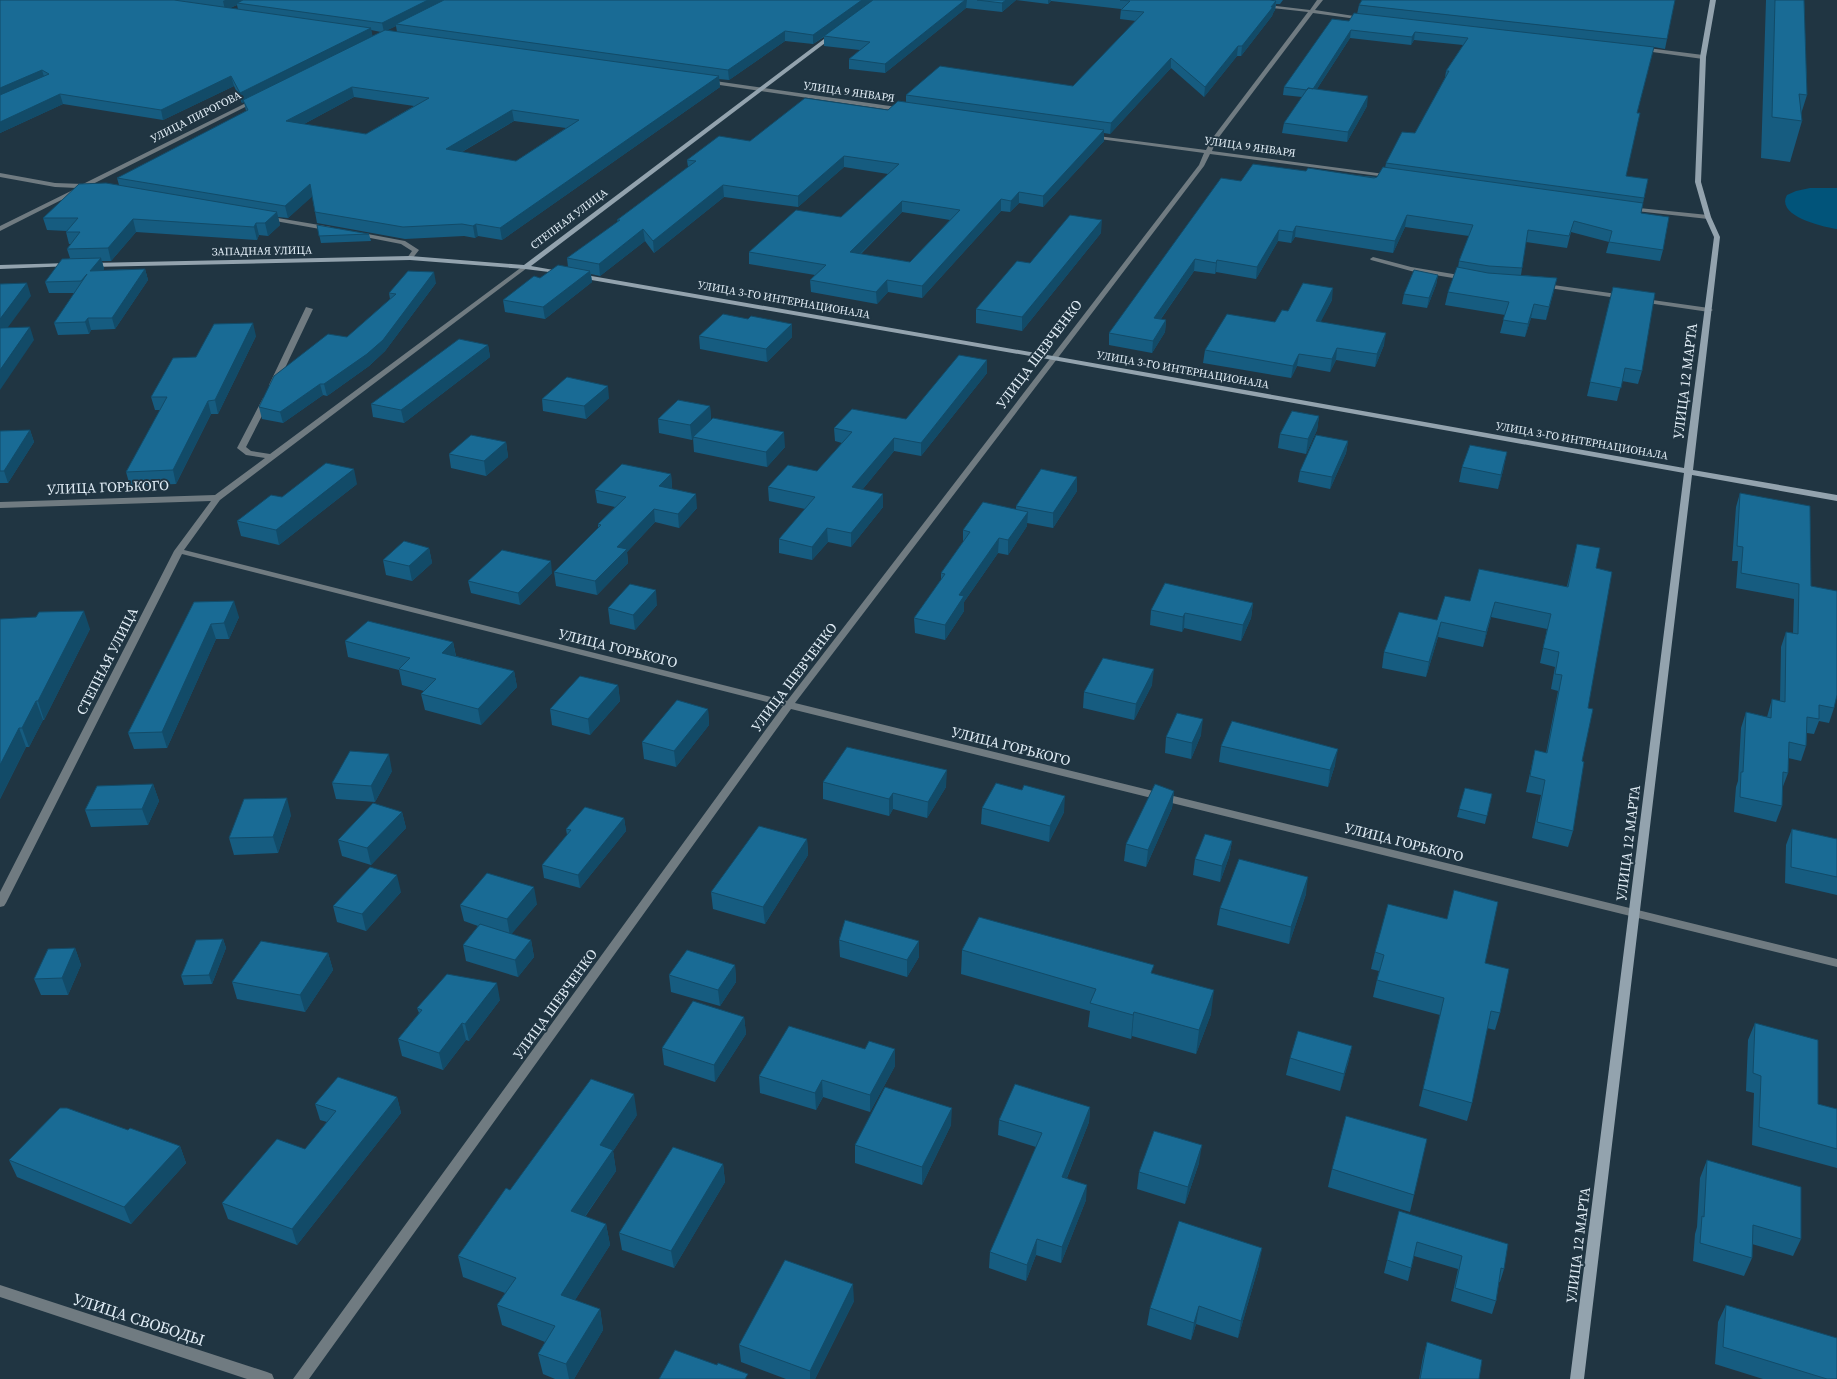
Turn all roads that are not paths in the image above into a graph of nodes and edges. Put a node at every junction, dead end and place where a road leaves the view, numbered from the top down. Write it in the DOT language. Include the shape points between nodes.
graph roads {
  1 [pos="1320,0"];
  2 [pos="1713,0"];
  3 [pos="1251,3"];
  4 [pos="1311,12"];
  5 [pos="1370,19"];
  6 [pos="843,28"];
  7 [pos="1634,49"];
  8 [pos="1703,56"];
  9 [pos="699,81"];
  10 [pos="758,89"];
  11 [pos="260,98"];
  12 [pos="913,111"];
  13 [pos="1085,135"];
  14 [pos="1209,152"];
  15 [pos="0,175"];
  16 [pos="1395,177"];
  17 [pos="84,186"];
  18 [pos="94,188"];
  19 [pos="1620,208"];
  20 [pos="259,217"];
  21 [pos="1708,217"];
  22 [pos="0,229"];
  23 [pos="336,230"];
  24 [pos="345,232"];
  25 [pos="410,258"];
  26 [pos="1373,259"];
  27 [pos="74,265"];
  28 [pos="84,265"];
  29 [pos="524,267"];
  30 [pos="1,268"];
  31 [pos="1469,279"];
  32 [pos="1532,285"];
  33 [pos="309,309"];
  34 [pos="1709,310"];
  35 [pos="1053,358"];
  36 [pos="271,457"];
  37 [pos="1688,472"];
  38 [pos="217,498"];
  39 [pos="1837,498"];
  40 [pos="0,505"];
  41 [pos="179,551"];
  42 [pos="789,705"];
  43 [pos="1,899"];
  44 [pos="1634,913"];
  45 [pos="1837,963"];
  46 [pos="0,1292"];
  47 [pos="267,1379"];
  48 [pos="300,1379"];
  49 [pos="1577,1379"];
  1 -- 4 [label="street, УЛИЦА ШЕВЧЕНКО"];
  2 -- 8 [label="street, УЛИЦА 12 МАРТА"];
  3 -- 4 [label="street"];
  4 -- 5 [label="street"];
  4 -- 14 [label="street, УЛИЦА ШЕВЧЕНКО" via="1212,141"];
  6 -- 10 [label="street, СТЕПНАЯ УЛИЦА"];
  7 -- 8 [label="street"];
  8 -- 21 [label="street, УЛИЦА 12 МАРТА" via="1698,182"];
  9 -- 10 [label="street, УЛИЦА 9 ЯНВАРЯ"];
  10 -- 12 [label="street, УЛИЦА 9 ЯНВАРЯ"];
  10 -- 29 [label="street, СТЕПНАЯ УЛИЦА"];
  11 -- 17 [label="street, УЛИЦА ПИРОГОВА"];
  13 -- 14 [label="street, УЛИЦА 9 ЯНВАРЯ"];
  14 -- 16 [label="street, УЛИЦА 9 ЯНВАРЯ"];
  14 -- 35 [label="street, УЛИЦА ШЕВЧЕНКО"];
  15 -- 17 [label="street" via="56,185"];
  17 -- 18 [label="street"];
  17 -- 22 [label="street, УЛИЦА ПИРОГОВА"];
  19 -- 21 [label="street"];
  20 -- 23 [label="street"];
  21 -- 34 [label="street, УЛИЦА 12 МАРТА" via="1717,237"];
  24 -- 25 [label="street" via="403,242 416,250"];
  25 -- 28 [label="street, ЗАПАДНАЯ УЛИЦА"];
  25 -- 29 [label="street, ЗАПАДНАЯ УЛИЦА"];
  26 -- 31 [label="street"];
  27 -- 30 [label="street"];
  29 -- 35 [label="street, УЛИЦА 3-ГО ИНТЕРНАЦИОНАЛА"];
  29 -- 36 [label="street, СТЕПНАЯ УЛИЦА"];
  32 -- 34 [label="street, УЛИЦА 12 МАРТА"];
  33 -- 36 [label="street" via="241,448 249,454"];
  34 -- 37 [label="street, УЛИЦА 12 МАРТА"];
  35 -- 37 [label="street, УЛИЦА 3-ГО ИНТЕРНАЦИОНАЛА"];
  35 -- 42 [label="street, УЛИЦА ШЕВЧЕНКО"];
  36 -- 38 [label="street, СТЕПНАЯ УЛИЦА"];
  37 -- 39 [label="street, УЛИЦА 3-ГО ИНТЕРНАЦИОНАЛА"];
  37 -- 44 [label="street, УЛИЦА 12 МАРТА"];
  38 -- 40 [label="street, УЛИЦА ГОРЬКОГО"];
  38 -- 41 [label="street, СТЕПНАЯ УЛИЦА"];
  41 -- 42 [label="street, УЛИЦА ГОРЬКОГО"];
  41 -- 43 [label="street, СТЕПНАЯ УЛИЦА"];
  42 -- 44 [label="street, УЛИЦА ГОРЬКОГО"];
  42 -- 48 [label="street, УЛИЦА ШЕВЧЕНКО"];
  44 -- 45 [label="street, УЛИЦА ГОРЬКОГО"];
  44 -- 49 [label="street, УЛИЦА 12 МАРТА"];
  46 -- 47 [label="street, УЛИЦА СВОБОДЫ"];
}
